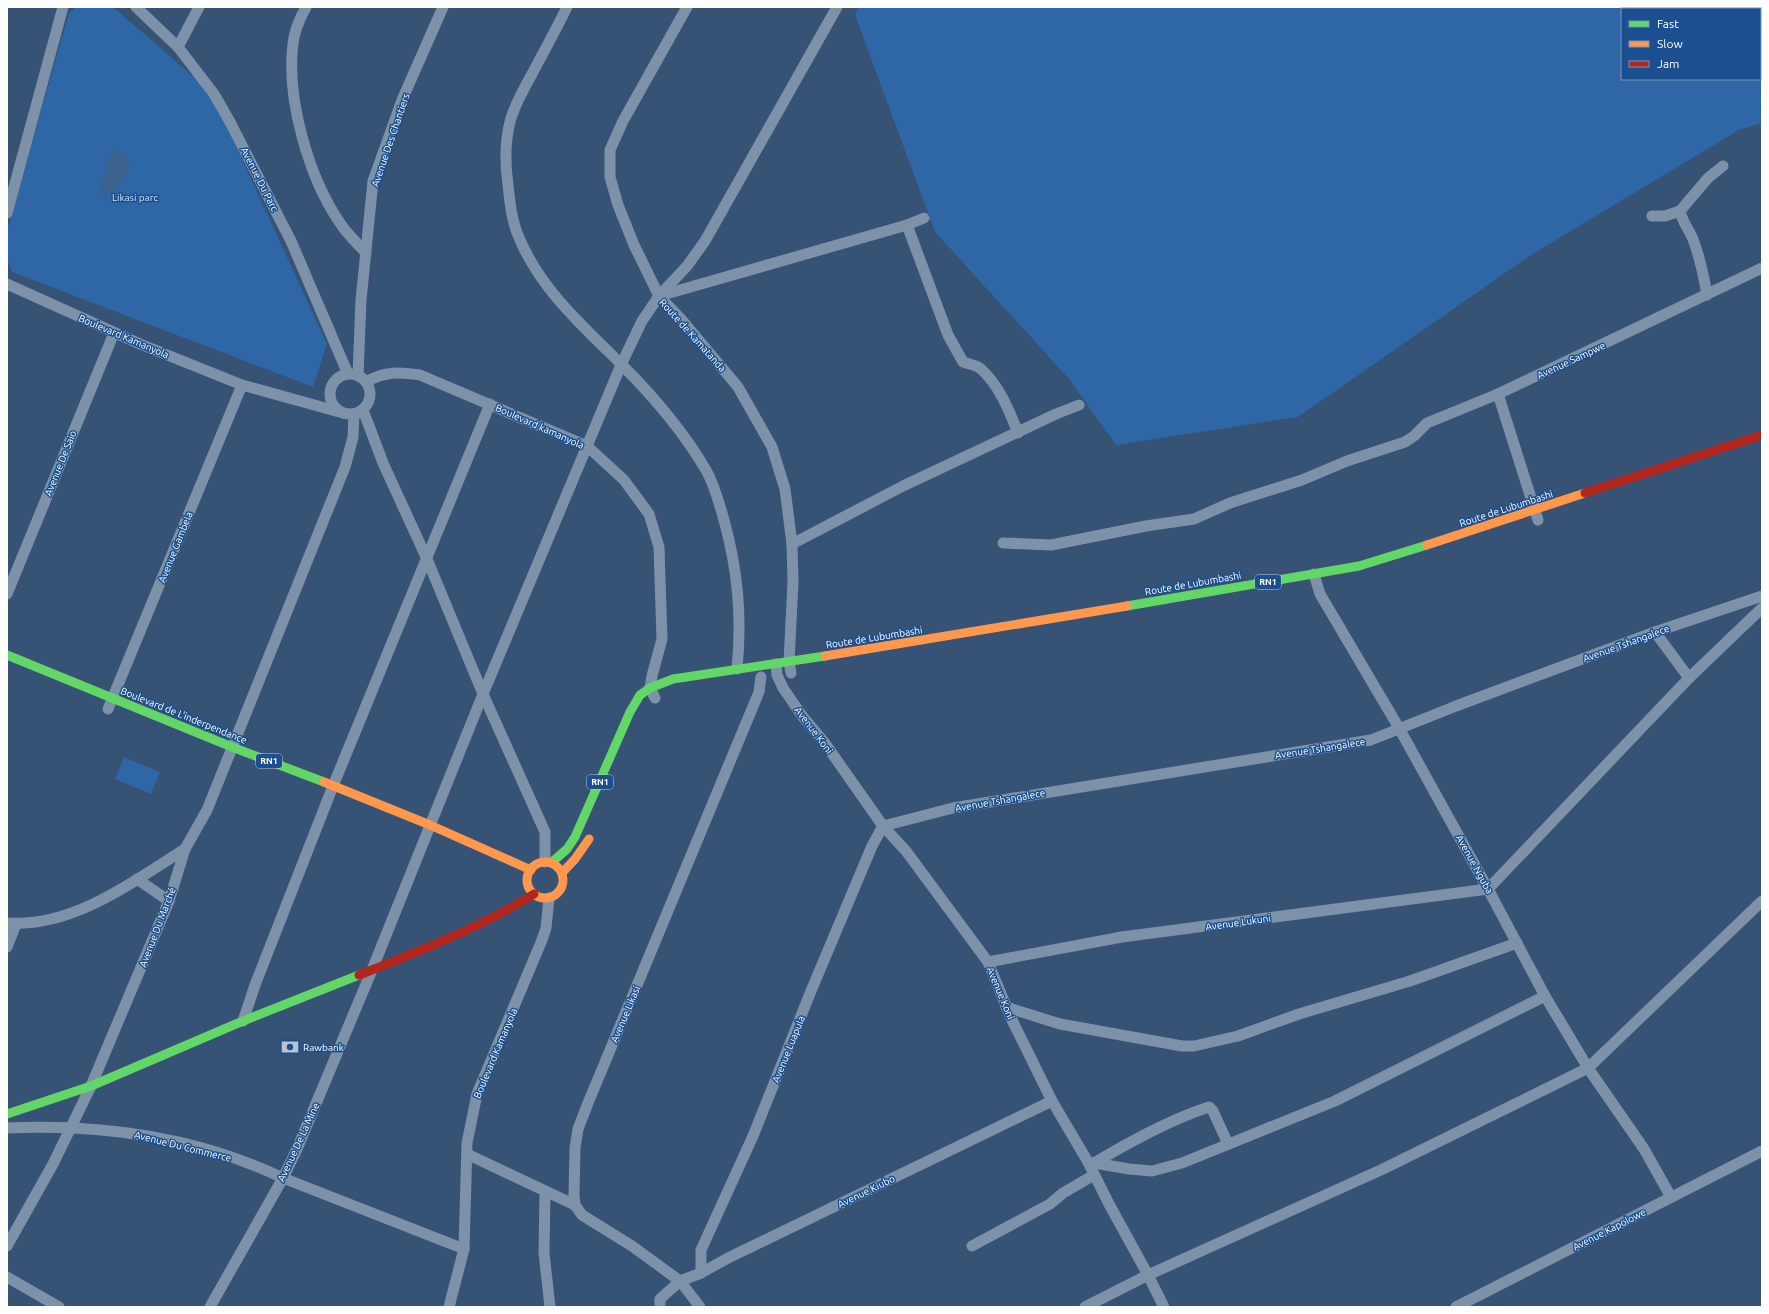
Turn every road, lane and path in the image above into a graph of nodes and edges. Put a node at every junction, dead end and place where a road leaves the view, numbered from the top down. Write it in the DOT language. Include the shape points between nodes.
graph roads {
  1 [pos="63,7"];
  2 [pos="136,7"];
  3 [pos="199,7"];
  4 [pos="306,7"];
  5 [pos="443,7"];
  6 [pos="567,7"];
  7 [pos="687,7"];
  8 [pos="837,7"];
  9 [pos="178,47"];
  10 [pos="1724,166"];
  11 [pos="1680,211"];
  12 [pos="7,213"];
  13 [pos="1652,216"];
  14 [pos="924,218"];
  15 [pos="907,225"];
  16 [pos="366,253"];
  17 [pos="1762,268"];
  18 [pos="7,284"];
  19 [pos="1707,295"];
  20 [pos="658,296"];
  21 [pos="114,333"];
  22 [pos="622,365"];
  23 [pos="357,377"];
  24 [pos="242,385"];
  25 [pos="1498,394"];
  26 [pos="490,404"];
  27 [pos="1079,405"];
  28 [pos="353,412"];
  29 [pos="1018,433"];
  30 [pos="1762,435"];
  31 [pos="587,446"];
  32 [pos="1537,517"];
  33 [pos="1002,542"];
  34 [pos="792,544"];
  35 [pos="427,559"];
  36 [pos="1314,574"];
  37 [pos="7,594"];
  38 [pos="1762,596"];
  39 [pos="1762,608"];
  40 [pos="1655,632"];
  41 [pos="7,655"];
  42 [pos="789,662"];
  43 [pos="776,664"];
  44 [pos="737,669"];
  45 [pos="794,673"];
  46 [pos="776,675"];
  47 [pos="757,678"];
  48 [pos="1689,678"];
  49 [pos="483,694"];
  50 [pos="654,696"];
  51 [pos="112,698"];
  52 [pos="108,709"];
  53 [pos="174,723"];
  54 [pos="1399,728"];
  55 [pos="169,734"];
  56 [pos="229,755"];
  57 [pos="333,786"];
  58 [pos="430,825"];
  59 [pos="883,826"];
  60 [pos="592,831"];
  61 [pos="185,849"];
  62 [pos="548,862"];
  63 [pos="531,870"];
  64 [pos="562,873"];
  65 [pos="137,879"];
  66 [pos="1488,889"];
  67 [pos="534,894"];
  68 [pos="549,898"];
  69 [pos="169,901"];
  70 [pos="1762,901"];
  71 [pos="12,923"];
  72 [pos="1517,942"];
  73 [pos="7,947"];
  74 [pos="988,962"];
  75 [pos="372,970"];
  76 [pos="1544,996"];
  77 [pos="1006,1007"];
  78 [pos="243,1020"];
  79 [pos="1588,1068"];
  80 [pos="91,1086"];
  81 [pos="1052,1100"];
  82 [pos="7,1114"];
  83 [pos="7,1128"];
  84 [pos="70,1128"];
  85 [pos="1228,1144"];
  86 [pos="1762,1151"];
  87 [pos="467,1154"];
  88 [pos="1091,1162"];
  89 [pos="1094,1175"];
  90 [pos="283,1178"];
  91 [pos="545,1191"];
  92 [pos="1671,1197"];
  93 [pos="575,1205"];
  94 [pos="7,1246"];
  95 [pos="972,1246"];
  96 [pos="464,1249"];
  97 [pos="700,1273"];
  98 [pos="1148,1274"];
  99 [pos="7,1277"];
  100 [pos="680,1281"];
  101 [pos="59,1307"];
  102 [pos="210,1307"];
  103 [pos="449,1307"];
  104 [pos="550,1307"];
  105 [pos="660,1307"];
  106 [pos="700,1307"];
  107 [pos="1085,1307"];
  108 [pos="1164,1307"];
  109 [pos="1456,1307"];
  1 -- 12 [label="street"];
  2 -- 9 [label="street, Avenue Du Parc"];
  3 -- 9 [label="street"];
  4 -- 16 [label="street" via="293,43 292,70 298,126 325,199 340,224"];
  5 -- 16 [label="street, Avenue Des Chantiers" via="402,100 373,181"];
  6 -- 22 [label="street" via="511,118 506,174 511,209 519,239 532,266 544,283 588,333"];
  7 -- 20 [label="street, Route de Kamatanda" via="623,121 610,150 610,177 618,205"];
  8 -- 20 [label="street, Avenue De La Mine" via="705,241 687,266"];
  9 -- 23 [label="street, Avenue Du Parc" via="214,94 246,150"];
  10 -- 11 [label="street" via="1708,178"];
  11 -- 13 [label="street" via="1665,216"];
  11 -- 19 [label="street" via="1694,241"];
  14 -- 15 [label="street"];
  15 -- 20 [label="street"];
  15 -- 29 [label="street" via="948,335 963,362 980,367 998,389"];
  16 -- 23 [label="street, Avenue Des Chantiers"];
  17 -- 19 [label="street, Avenue Sampwe"];
  18 -- 21 [label="street, Boulevard Kamanyola"];
  19 -- 25 [label="street, Avenue Sampwe"];
  20 -- 22 [label="street, Avenue De La Mine" via="642,321"];
  20 -- 34 [label="street, Route de Kamatanda" via="681,318 738,387 772,447 785,490"];
  21 -- 24 [label="street, Boulevard Kamanyola"];
  21 -- 37 [label="street, Avenue De Saio"];
  22 -- 31 [label="street, Avenue De La Mine"];
  22 -- 44 [label="street" via="669,415 707,471 716,491 732,554 739,596 740,636"];
  23 -- 26 [label="street, Boulevard kamanyola" via="401,372 420,374"];
  23 -- 28 [label="street" via="370,391 370,396 369,401"];
  23 -- 28 [label="street" via="337,379 330,389 330,401 333,406"];
  24 -- 28 [label="street, Boulevard Kamanyola"];
  24 -- 51 [label="street, Avenue Gambela"];
  25 -- 32 [label="street"];
  25 -- 33 [label="street, Avenue Sampwe" via="1427,423 1405,442 1230,503 1194,519 1051,545"];
  26 -- 31 [label="street, Boulevard kamanyola"];
  26 -- 35 [label="street"];
  27 -- 29 [label="street"];
  28 -- 35 [label="street" via="383,463"];
  28 -- 56 [label="street, Avenue Du Marché" via="353,437 345,467"];
  29 -- 34 [label="street" via="903,486"];
  30 -- 32 [label="main road, Route de Lubumbashi / RN1"];
  31 -- 49 [label="street, Avenue De La Mine"];
  31 -- 50 [label="street, Boulevard kamanyola" via="628,486 649,514 659,547 662,639 652,676"];
  32 -- 36 [label="main road, Route de Lubumbashi / RN1" via="1359,566"];
  34 -- 42 [label="street, Route de Kamatanda"];
  35 -- 49 [label="street"];
  35 -- 57 [label="street"];
  36 -- 42 [label="main road, Route de Lubumbashi / RN1"];
  36 -- 54 [label="street, Avenue Nguba" via="1320,594"];
  38 -- 40 [label="street, Avenue Tshangalece"];
  39 -- 48 [label="street"];
  40 -- 48 [label="street"];
  40 -- 54 [label="street, Avenue Tshangalece"];
  41 -- 51 [label="main road, Boulevard de L'inderpendance / RN1"];
  42 -- 43 [label="main road, Route de Lubumbashi / RN1"];
  42 -- 45 [label="street, Route de Kamatanda"];
  43 -- 44 [label="main road, Route de Lubumbashi / RN1"];
  43 -- 46 [label="street"];
  44 -- 50 [label="main road, Route de Lubumbashi / RN1" via="673,679"];
  45 -- 46 [label="main road"];
  46 -- 47 [label="main road"];
  46 -- 59 [label="street, Avenue Koni"];
  47 -- 93 [label="street, Avenue Likasi" via="759,692 582,1118 574,1157"];
  48 -- 66 [label="street"];
  49 -- 58 [label="street, Avenue De La Mine"];
  49 -- 62 [label="street" via="545,832"];
  50 -- 62 [label="main road, Route de Lubumbashi / RN1" via="640,695 630,712 575,837 567,849"];
  51 -- 52 [label="street, Avenue Gambela"];
  51 -- 53 [label="main road, Boulevard de L'inderpendance / RN1"];
  53 -- 55 [label="main road"];
  53 -- 56 [label="main road, Boulevard de L'inderpendance / RN1"];
  54 -- 59 [label="street, Avenue Tshangalece" via="1372,740 953,808"];
  54 -- 66 [label="street, Avenue Nguba"];
  56 -- 57 [label="main road, Boulevard de L'inderpendance / RN1"];
  56 -- 61 [label="street, Avenue Du Marché" via="207,810"];
  57 -- 58 [label="main road, Boulevard de L'inderpendance / RN1"];
  57 -- 78 [label="street"];
  58 -- 63 [label="main road, Boulevard de L'inderpendance / RN1"];
  58 -- 75 [label="street, Avenue De La Mine"];
  59 -- 74 [label="street, Avenue Koni" via="906,851"];
  59 -- 97 [label="street, Avenue Luapula" via="872,846 811,991 753,1136 701,1250"];
  60 -- 64 [label="main road" via="582,850"];
  61 -- 65 [label="street"];
  61 -- 69 [label="street, Avenue Du Marché"];
  62 -- 63 [label="main road" via="537,864"];
  62 -- 64 [label="main road" via="557,866"];
  63 -- 67 [label="main road" via="524,880"];
  64 -- 68 [label="main road" via="563,885 558,893"];
  65 -- 69 [label="street"];
  65 -- 71 [label="street" via="101,901 65,915 37,922"];
  66 -- 72 [label="street, Avenue Nguba"];
  66 -- 74 [label="street, Avenue Lukuni" via="1122,937"];
  67 -- 68 [label="main road" via="541,898"];
  67 -- 75 [label="main road" via="481,923"];
  68 -- 87 [label="street, Boulevard Kamanyola" via="542,940 477,1094"];
  69 -- 80 [label="street, Avenue Du Marché"];
  70 -- 79 [label="street"];
  71 -- 73 [label="street"];
  72 -- 76 [label="street, Avenue Nguba"];
  72 -- 77 [label="street" via="1238,1036 1194,1046 1060,1024"];
  74 -- 77 [label="street, Avenue Koni"];
  75 -- 78 [label="main road"];
  75 -- 90 [label="street, Avenue De La Mine"];
  76 -- 79 [label="street, Avenue Nguba"];
  76 -- 85 [label="street" via="1335,1100"];
  77 -- 81 [label="street, Avenue Koni"];
  78 -- 80 [label="main road"];
  79 -- 92 [label="street, Avenue Nguba" via="1644,1149"];
  79 -- 98 [label="street" via="1383,1169"];
  80 -- 82 [label="main road"];
  80 -- 84 [label="street, Avenue Du Marché"];
  81 -- 88 [label="street, Avenue Koni"];
  81 -- 97 [label="street, Avenue Kiubo"];
  83 -- 84 [label="street, Avenue Du Commerce"];
  84 -- 90 [label="street, Avenue Du Commerce" via="129,1133 185,1144 257,1166"];
  84 -- 94 [label="street, Avenue Du Marché"];
  85 -- 88 [label="street" via="1182,1163 1152,1171"];
  85 -- 88 [label="street" via="1213,1111 1209,1108 1194,1112"];
  86 -- 92 [label="street, Avenue Kapolowe"];
  87 -- 91 [label="street"];
  87 -- 96 [label="street, Boulevard Kamanyola"];
  88 -- 89 [label="street, Avenue Koni"];
  89 -- 95 [label="street" via="1063,1193 1050,1204"];
  89 -- 98 [label="street, Avenue Koni"];
  90 -- 96 [label="street, Avenue Du Commerce"];
  90 -- 102 [label="street, Avenue De La Mine"];
  91 -- 93 [label="street"];
  91 -- 104 [label="street" via="544,1253"];
  92 -- 109 [label="street, Avenue Kapolowe"];
  93 -- 100 [label="street" via="582,1215 632,1246"];
  96 -- 103 [label="street, Boulevard Kamanyola"];
  97 -- 100 [label="street, Avenue Kiubo"];
  98 -- 107 [label="street"];
  98 -- 108 [label="street, Avenue Koni"];
  99 -- 101 [label="street"];
  100 -- 105 [label="street" via="660,1299"];
  100 -- 106 [label="street"];
}
